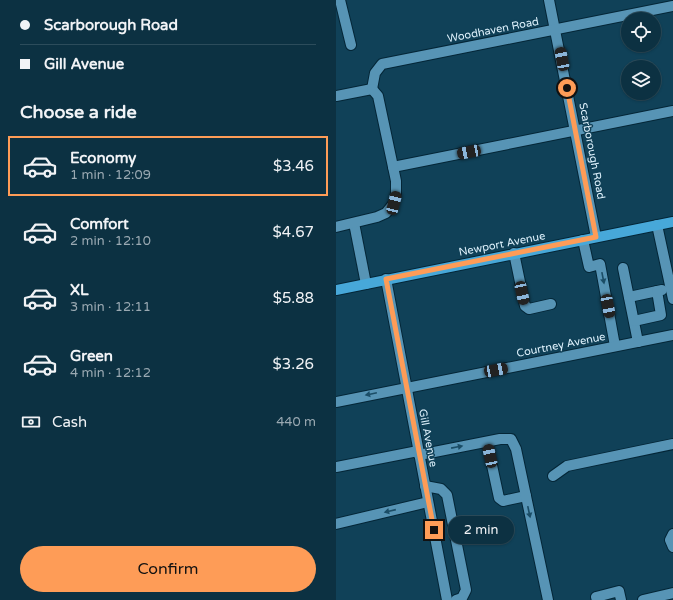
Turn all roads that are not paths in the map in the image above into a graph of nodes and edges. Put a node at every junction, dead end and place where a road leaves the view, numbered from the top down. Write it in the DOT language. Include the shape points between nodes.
graph roads {
  1 [pos="340,0"];
  2 [pos="549,0"];
  3 [pos="673,6"];
  4 [pos="556,30"];
  5 [pos="351,45"];
  6 [pos="372,89"];
  7 [pos="336,96"];
  8 [pos="673,111"];
  9 [pos="576,131"];
  10 [pos="393,167"];
  11 [pos="673,222"];
  12 [pos="354,223"];
  13 [pos="657,225"];
  14 [pos="336,227"];
  15 [pos="596,237"];
  16 [pos="583,240"];
  17 [pos="514,254"];
  18 [pos="623,268"];
  19 [pos="386,279"];
  20 [pos="366,284"];
  21 [pos="672,288"];
  22 [pos="336,290"];
  23 [pos="657,291"];
  24 [pos="629,297"];
  25 [pos="673,299"];
  26 [pos="551,304"];
  27 [pos="634,321"];
  28 [pos="673,335"];
  29 [pos="638,342"];
  30 [pos="615,346"];
  31 [pos="406,387"];
  32 [pos="336,402"];
  33 [pos="487,442"];
  34 [pos="673,444"];
  35 [pos="419,453"];
  36 [pos="336,467"];
  37 [pos="553,476"];
  38 [pos="425,486"];
  39 [pos="526,496"];
  40 [pos="428,502"];
  41 [pos="336,524"];
  42 [pos="673,534"];
  43 [pos="673,547"];
  44 [pos="673,593"];
  45 [pos="447,600"];
  46 [pos="456,600"];
  47 [pos="548,600"];
  48 [pos="597,600"];
  49 [pos="621,600"];
  50 [pos="643,600"];
  1 -- 5 [label="street"];
  2 -- 4 [label="street, Scarborough Road"];
  3 -- 4 [label="street, Woodhaven Road"];
  4 -- 6 [label="street, Woodhaven Road" via="382,64 375,73"];
  4 -- 9 [label="street, Scarborough Road"];
  6 -- 7 [label="street"];
  6 -- 10 [label="street" via="378,96"];
  8 -- 9 [label="street"];
  9 -- 10 [label="street"];
  9 -- 15 [label="street, Scarborough Road"];
  10 -- 12 [label="street" via="396,181 394,203 386,213"];
  11 -- 13 [label="main road, Newport Avenue"];
  12 -- 14 [label="street"];
  12 -- 20 [label="street"];
  13 -- 15 [label="main road, Newport Avenue"];
  13 -- 21 [label="street"];
  15 -- 16 [label="main road, Newport Avenue"];
  16 -- 17 [label="main road, Newport Avenue"];
  16 -- 30 [label="street, one-way" via="589,267 600,264"];
  17 -- 19 [label="main road, Newport Avenue"];
  17 -- 26 [label="street" via="525,306 529,309"];
  18 -- 24 [label="street"];
  19 -- 20 [label="main road, Newport Avenue"];
  19 -- 31 [label="street, Gill Avenue"];
  20 -- 22 [label="main road, Newport Avenue"];
  21 -- 23 [label="street"];
  21 -- 25 [label="street"];
  23 -- 24 [label="street"];
  23 -- 27 [label="street" via="662,315"];
  24 -- 27 [label="street"];
  27 -- 29 [label="street"];
  28 -- 29 [label="street, Courtney Avenue"];
  29 -- 30 [label="street, Courtney Avenue"];
  30 -- 31 [label="street, Courtney Avenue"];
  31 -- 32 [label="street, Courtney Avenue, one-way"];
  31 -- 35 [label="street, Gill Avenue"];
  35 -- 33 [label="street, one-way"];
  33 -- 39 [label="street" via="511,439 516,449"];
  33 -- 39 [label="street" via="499,498 503,501"];
  34 -- 37 [label="street" via="567,466"];
  35 -- 36 [label="street"];
  35 -- 38 [label="street, Gill Avenue"];
  38 -- 40 [label="street, Gill Avenue"];
  38 -- 46 [label="street" via="441,489 447,494 466,590 462,598"];
  39 -- 47 [label="street, one-way"];
  40 -- 41 [label="street, one-way"];
  40 -- 45 [label="street, Gill Avenue"];
  42 -- 43 [label="street" via="670,540"];
  44 -- 50 [label="street"];
  48 -- 49 [label="street" via="596,597 619,591"];
}
